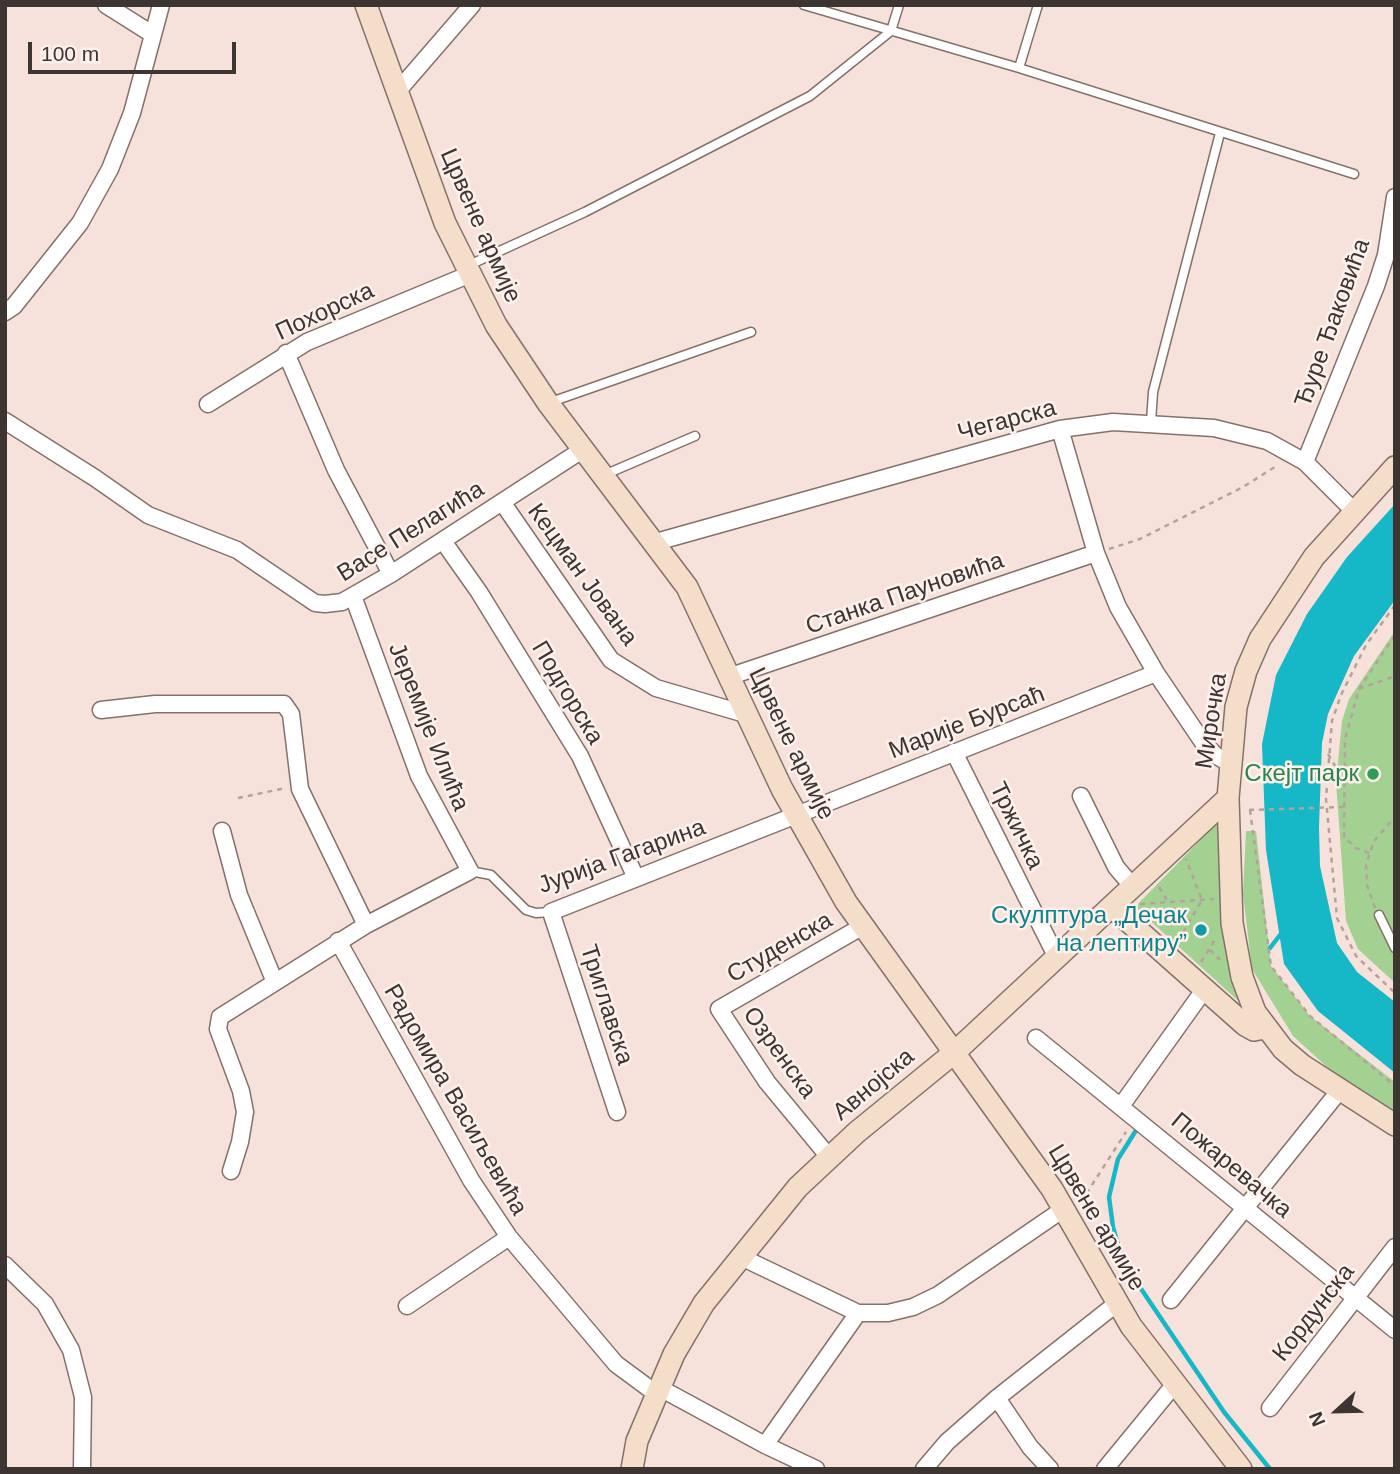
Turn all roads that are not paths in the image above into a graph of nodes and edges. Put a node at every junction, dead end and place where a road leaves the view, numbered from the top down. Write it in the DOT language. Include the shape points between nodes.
graph roads {
  1 [pos="106,5"];
  2 [pos="161,5"];
  3 [pos="366,5"];
  4 [pos="471,5"];
  5 [pos="804,5"];
  6 [pos="899,5"];
  7 [pos="1038,5"];
  8 [pos="891,31"];
  9 [pos="152,34"];
  10 [pos="1019,68"];
  11 [pos="396,93"];
  12 [pos="1220,133"];
  13 [pos="1354,174"];
  14 [pos="1395,197"];
  15 [pos="466,271"];
  16 [pos="5,312"];
  17 [pos="751,332"];
  18 [pos="286,354"];
  19 [pos="548,403"];
  20 [pos="208,404"];
  21 [pos="5,421"];
  22 [pos="1151,422"];
  23 [pos="1060,429"];
  24 [pos="695,436"];
  25 [pos="582,450"];
  26 [pos="1298,458"];
  27 [pos="1395,467"];
  28 [pos="603,476"];
  29 [pos="502,502"];
  30 [pos="1353,510"];
  31 [pos="443,541"];
  32 [pos="656,542"];
  33 [pos="1096,553"];
  34 [pos="391,574"];
  35 [pos="353,596"];
  36 [pos="1156,673"];
  37 [pos="728,677"];
  38 [pos="101,710"];
  39 [pos="745,714"];
  40 [pos="954,752"];
  41 [pos="1229,763"];
  42 [pos="1081,796"];
  43 [pos="1228,799"];
  44 [pos="796,815"];
  45 [pos="222,831"];
  46 [pos="470,870"];
  47 [pos="636,878"];
  48 [pos="1135,896"];
  49 [pos="1112,907"];
  50 [pos="551,912"];
  51 [pos="1379,915"];
  52 [pos="366,925"];
  53 [pos="863,926"];
  54 [pos="338,941"];
  55 [pos="1395,948"];
  56 [pos="1057,958"];
  57 [pos="274,980"];
  58 [pos="1197,984"];
  59 [pos="719,1009"];
  60 [pos="1265,1028"];
  61 [pos="1036,1038"];
  62 [pos="955,1052"];
  63 [pos="1340,1090"];
  64 [pos="1121,1106"];
  65 [pos="617,1112"];
  66 [pos="1395,1125"];
  67 [pos="829,1157"];
  68 [pos="231,1171"];
  69 [pos="1247,1209"];
  70 [pos="1067,1212"];
  71 [pos="509,1237"];
  72 [pos="1395,1247"];
  73 [pos="741,1257"];
  74 [pos="5,1265"];
  75 [pos="1353,1297"];
  76 [pos="1171,1300"];
  77 [pos="1116,1304"];
  78 [pos="407,1306"];
  79 [pos="858,1313"];
  80 [pos="1395,1330"];
  81 [pos="1174,1385"];
  82 [pos="659,1391"];
  83 [pos="996,1398"];
  84 [pos="1270,1408"];
  85 [pos="765,1445"];
  86 [pos="82,1469"];
  87 [pos="632,1469"];
  88 [pos="816,1469"];
  89 [pos="924,1469"];
  90 [pos="1050,1469"];
  91 [pos="1105,1469"];
  92 [pos="1241,1469"];
  1 -- 9 [label="street"];
  2 -- 9 [label="street"];
  3 -- 11 [label="street, Црвене армије"];
  4 -- 11 [label="street"];
  5 -- 8 [label="lane"];
  6 -- 8 [label="lane"];
  7 -- 10 [label="lane"];
  8 -- 10 [label="lane"];
  8 -- 15 [label="lane" via="810,96"];
  9 -- 16 [label="street" via="132,113 110,169 80,223"];
  10 -- 12 [label="lane"];
  11 -- 15 [label="street, Црвене армије"];
  12 -- 13 [label="lane"];
  12 -- 22 [label="lane" via="1153,392"];
  14 -- 26 [label="street, Ђуре Ђаковића" via="1376,286"];
  15 -- 18 [label="street, Похорска"];
  15 -- 19 [label="street, Црвене армије"];
  17 -- 19 [label="lane"];
  18 -- 20 [label="street, Похорска"];
  18 -- 34 [label="street" via="336,470"];
  19 -- 25 [label="street, Црвене армије"];
  21 -- 35 [label="street, Васе Пелагића" via="148,515 237,550 314,603 335,604"];
  22 -- 23 [label="street, Чегарска"];
  22 -- 26 [label="street, Чегарска" via="1244,434"];
  23 -- 32 [label="street, Чегарска"];
  23 -- 33 [label="street"];
  24 -- 28 [label="lane"];
  25 -- 28 [label="street, Црвене армије"];
  25 -- 29 [label="street, Васе Пелагића"];
  26 -- 30 [label="street, Чегарска"];
  27 -- 30 [label="street, Мирочка"];
  28 -- 32 [label="street, Црвене армије"];
  29 -- 31 [label="street, Васе Пелагића"];
  29 -- 39 [label="street, Кецман Јована" via="611,660 656,688"];
  30 -- 41 [label="street, Мирочка" via="1293,584 1260,639 1236,707"];
  31 -- 34 [label="street, Васе Пелагића"];
  31 -- 47 [label="street, Подгорска" via="480,592 580,756"];
  32 -- 37 [label="street, Црвене армије" via="694,598"];
  33 -- 36 [label="street" via="1118,607"];
  33 -- 37 [label="street, Станка Пауновића"];
  34 -- 35 [label="street, Васе Пелагића"];
  35 -- 46 [label="street, Јеремије Илића" via="419,776"];
  36 -- 40 [label="street, Марије Бурсаћ"];
  36 -- 41 [label="street" via="1202,741"];
  37 -- 39 [label="street, Црвене армије"];
  38 -- 52 [label="street" via="155,704 284,704 291,714 300,789"];
  39 -- 44 [label="street, Црвене армије"];
  40 -- 44 [label="street, Марије Бурсаћ"];
  40 -- 56 [label="street, Тржичка"];
  41 -- 43 [label="street, Мирочка"];
  42 -- 48 [label="street"];
  43 -- 48 [label="street, Авнојска"];
  43 -- 60 [label="street, Мирочка" via="1230,890 1238,961 1248,996"];
  44 -- 47 [label="street, Јурија Гагарина"];
  44 -- 53 [label="street, Црвене армије"];
  45 -- 57 [label="street" via="239,895"];
  46 -- 50 [label="lane, Јурија Гагарина" via="491,875 526,910"];
  46 -- 52 [label="street"];
  47 -- 50 [label="street, Јурија Гагарина"];
  48 -- 49 [label="street, Авнојска"];
  49 -- 56 [label="street, Авнојска"];
  49 -- 58 [label="street"];
  50 -- 65 [label="street, Триглавска"];
  51 -- 55 [label="lane"];
  52 -- 54 [label="street"];
  53 -- 59 [label="street, Студенска"];
  53 -- 62 [label="street, Црвене армије"];
  54 -- 57 [label="street"];
  54 -- 71 [label="street, Радомира Васиљевића" via="471,1180"];
  56 -- 62 [label="street, Авнојска"];
  57 -- 68 [label="street" via="220,1017 218,1029 245,1112"];
  58 -- 60 [label="street" via="1250,1028"];
  58 -- 64 [label="street"];
  59 -- 67 [label="street, Озренска" via="767,1082"];
  60 -- 63 [label="street" via="1303,1065"];
  61 -- 64 [label="street, Пожаревачка"];
  62 -- 67 [label="street, Авнојска"];
  62 -- 70 [label="street, Црвене армије"];
  63 -- 66 [label="street"];
  63 -- 69 [label="street"];
  64 -- 69 [label="street, Пожаревачка"];
  67 -- 73 [label="street, Авнојска"];
  69 -- 75 [label="street, Пожаревачка"];
  69 -- 76 [label="street"];
  70 -- 77 [label="street, Црвене армије"];
  70 -- 79 [label="street" via="914,1307"];
  71 -- 78 [label="street"];
  71 -- 82 [label="street, Радомира Васиљевића" via="616,1364"];
  72 -- 75 [label="street, Кордунска"];
  73 -- 79 [label="street"];
  73 -- 82 [label="street, Авнојска" via="704,1303"];
  74 -- 86 [label="street" via="45,1304 71,1350 83,1397"];
  75 -- 80 [label="street, Пожаревачка"];
  75 -- 84 [label="street, Кордунска"];
  77 -- 81 [label="street, Црвене армије"];
  77 -- 83 [label="street"];
  79 -- 85 [label="street"];
  81 -- 91 [label="street"];
  81 -- 92 [label="street, Црвене армије"];
  82 -- 85 [label="street, Радомира Васиљевића"];
  82 -- 87 [label="street, Авнојска" via="637,1441"];
  83 -- 89 [label="street"];
  83 -- 90 [label="street"];
  85 -- 88 [label="street, Радомира Васиљевића"];
}
